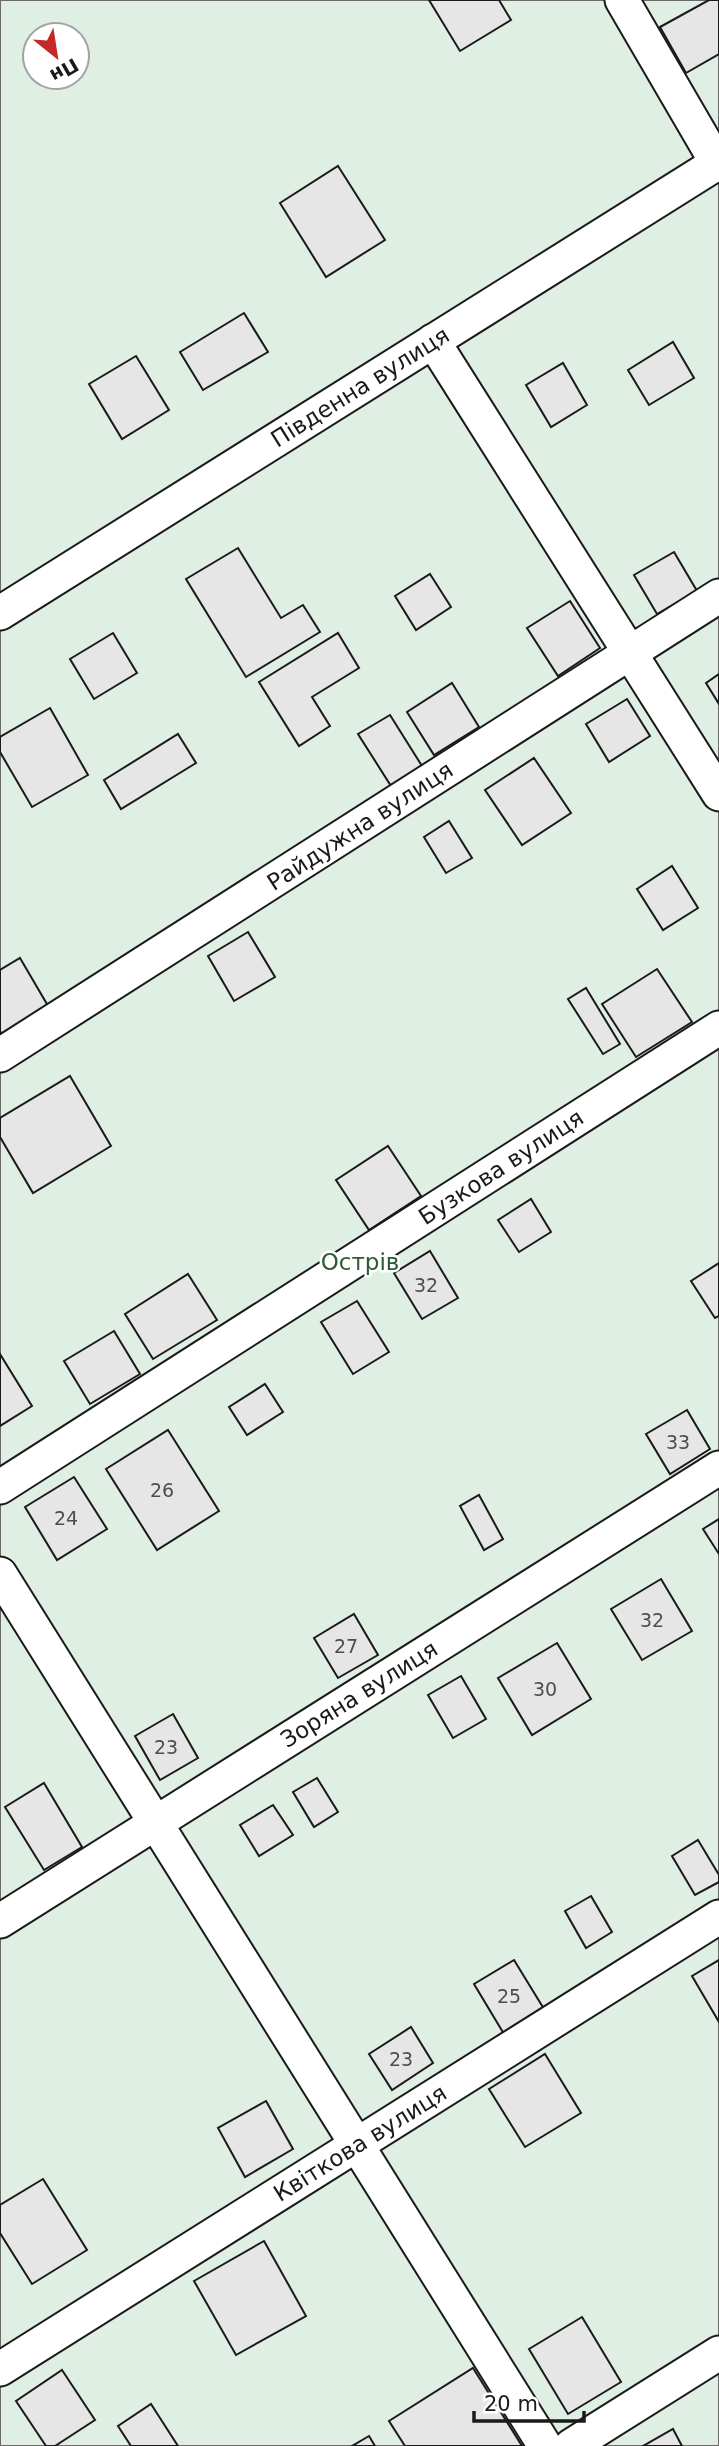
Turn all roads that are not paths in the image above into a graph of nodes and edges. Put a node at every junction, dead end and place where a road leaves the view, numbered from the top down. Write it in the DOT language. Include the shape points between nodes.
graph roads {
  1 [pos="622,0"];
  2 [pos="718,162"];
  3 [pos="433,341"];
  4 [pos="719,596"];
  5 [pos="0,613"];
  6 [pos="630,653"];
  7 [pos="719,794"];
  8 [pos="719,1028"];
  9 [pos="0,1055"];
  10 [pos="719,1468"];
  11 [pos="0,1487"];
  12 [pos="0,1574"];
  13 [pos="156,1823"];
  14 [pos="719,1917"];
  15 [pos="0,1921"];
  16 [pos="356,2145"];
  17 [pos="719,2353"];
  18 [pos="0,2369"];
  19 [pos="545,2446"];
  20 [pos="571,2446"];
  1 -- 2 [label="street"];
  2 -- 3 [label="street, Південна вулиця"];
  3 -- 5 [label="street, Південна вулиця"];
  3 -- 6 [label="street"];
  4 -- 6 [label="street, Райдужна вулиця"];
  6 -- 7 [label="street"];
  6 -- 9 [label="street, Райдужна вулиця"];
  8 -- 11 [label="street, Бузкова вулиця"];
  10 -- 13 [label="street, Зоряна вулиця"];
  12 -- 13 [label="street"];
  13 -- 15 [label="street, Зоряна вулиця"];
  13 -- 16 [label="street"];
  14 -- 16 [label="street, Квіткова вулиця"];
  16 -- 18 [label="street, Квіткова вулиця"];
  16 -- 19 [label="street"];
  17 -- 20 [label="street"];
}
